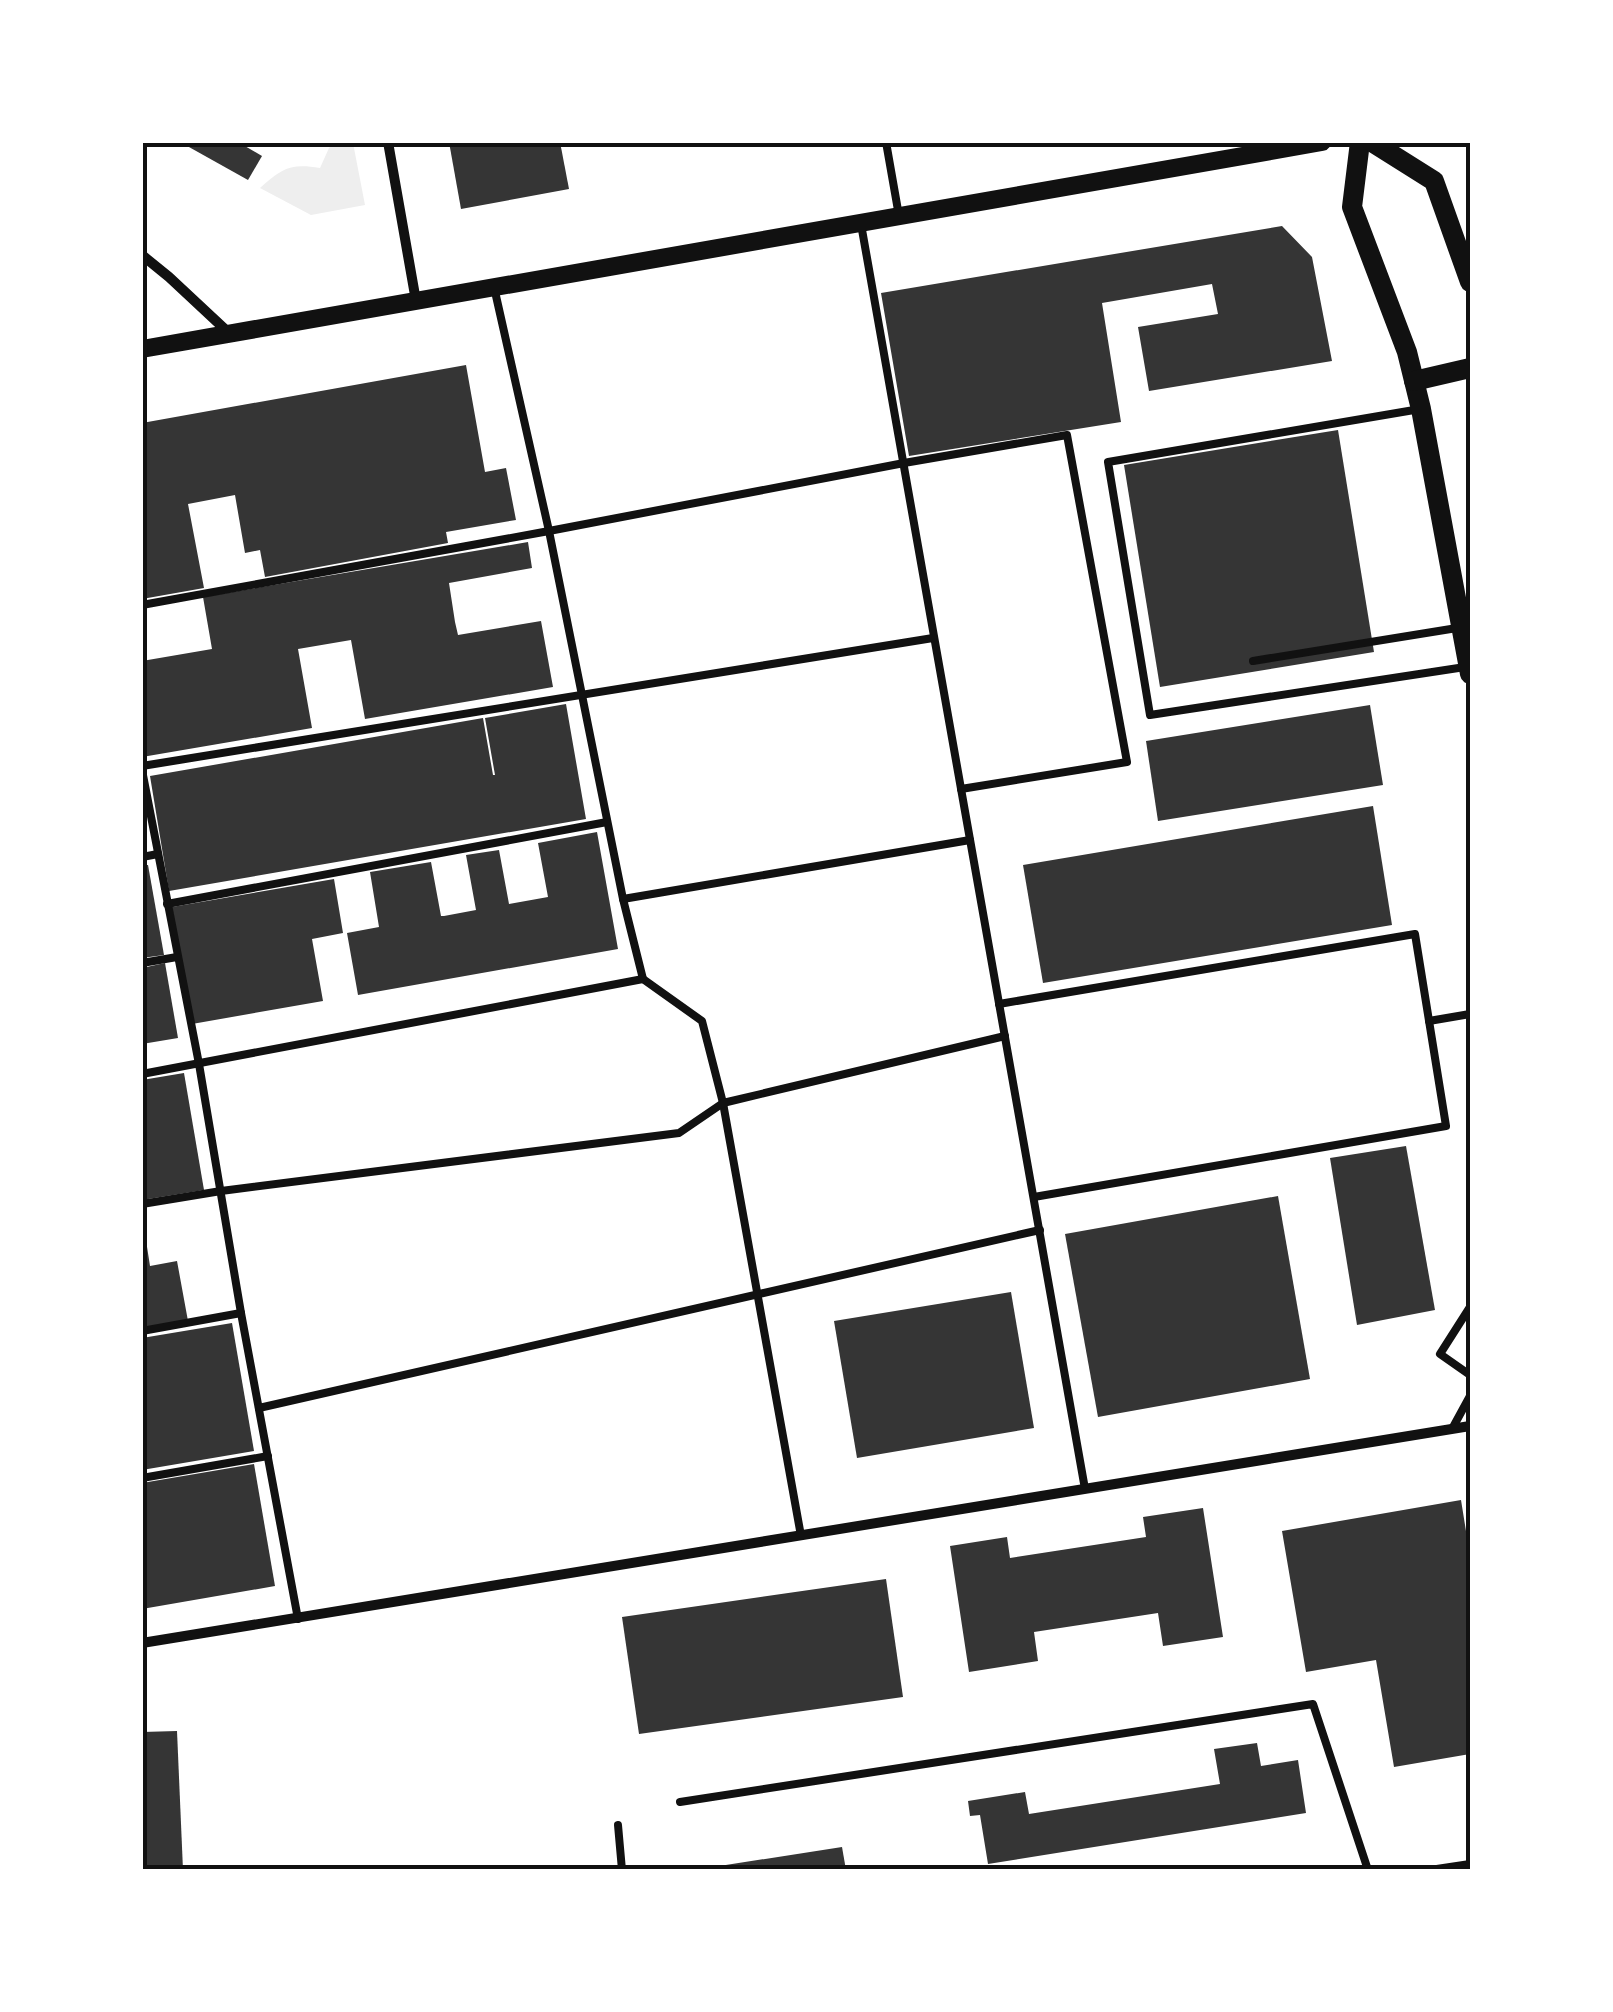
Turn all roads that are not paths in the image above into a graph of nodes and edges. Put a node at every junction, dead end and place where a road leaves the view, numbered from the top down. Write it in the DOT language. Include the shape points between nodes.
graph roads {
  1 [pos="388,142"];
  2 [pos="886,142"];
  3 [pos="1322,142"];
  4 [pos="1360,142"];
  5 [pos="1372,142"];
  6 [pos="900,216"];
  7 [pos="861,223"];
  8 [pos="142,256"];
  9 [pos="1470,282"];
  10 [pos="494,287"];
  11 [pos="416,301"];
  12 [pos="229,333"];
  13 [pos="142,348"];
  14 [pos="1470,368"];
  15 [pos="1414,381"];
  16 [pos="1421,409"];
  17 [pos="904,464"];
  18 [pos="549,531"];
  19 [pos="142,605"];
  20 [pos="1462,627"];
  21 [pos="933,638"];
  22 [pos="1253,661"];
  23 [pos="1470,670"];
  24 [pos="580,695"];
  25 [pos="142,768"];
  26 [pos="961,789"];
  27 [pos="607,822"];
  28 [pos="970,840"];
  29 [pos="158,854"];
  30 [pos="142,857"];
  31 [pos="624,900"];
  32 [pos="167,904"];
  33 [pos="177,957"];
  34 [pos="142,963"];
  35 [pos="643,978"];
  36 [pos="999,1004"];
  37 [pos="1470,1014"];
  38 [pos="1429,1020"];
  39 [pos="1005,1036"];
  40 [pos="199,1064"];
  41 [pos="142,1074"];
  42 [pos="723,1104"];
  43 [pos="220,1191"];
  44 [pos="1034,1197"];
  45 [pos="142,1204"];
  46 [pos="1040,1230"];
  47 [pos="757,1294"];
  48 [pos="1470,1306"];
  49 [pos="241,1313"];
  50 [pos="142,1331"];
  51 [pos="1470,1375"];
  52 [pos="1470,1396"];
  53 [pos="260,1408"];
  54 [pos="1470,1426"];
  55 [pos="1452,1430"];
  56 [pos="268,1456"];
  57 [pos="142,1478"];
  58 [pos="1085,1489"];
  59 [pos="801,1536"];
  60 [pos="298,1619"];
  61 [pos="142,1643"];
  62 [pos="680,1802"];
  63 [pos="618,1825"];
  64 [pos="1470,1864"];
  65 [pos="622,1870"];
  66 [pos="1368,1870"];
  67 [pos="1430,1870"];
  1 -- 11 [label="street"];
  2 -- 6 [label="lane"];
  3 -- 6 [label="street"];
  4 -- 15 [label="main road" via="1352,206"];
  5 -- 9 [label="main road" via="1434,181"];
  6 -- 7 [label="street"];
  7 -- 10 [label="street"];
  7 -- 17 [label="lane"];
  8 -- 12 [label="street"];
  10 -- 11 [label="street"];
  10 -- 18 [label="lane"];
  11 -- 12 [label="street"];
  12 -- 13 [label="street"];
  14 -- 15 [label="main road"];
  15 -- 16 [label="main road"];
  16 -- 20 [label="main road"];
  16 -- 23 [label="lane" via="1108,462 1150,715"];
  17 -- 18 [label="lane"];
  17 -- 21 [label="lane"];
  17 -- 26 [label="lane" via="1066,436 1127,762"];
  18 -- 19 [label="lane"];
  18 -- 24 [label="lane"];
  20 -- 22 [label="lane"];
  20 -- 23 [label="main road"];
  21 -- 24 [label="lane"];
  21 -- 26 [label="lane"];
  24 -- 25 [label="lane"];
  24 -- 27 [label="lane"];
  25 -- 29 [label="lane"];
  26 -- 28 [label="lane"];
  27 -- 31 [label="lane"];
  27 -- 32 [label="lane"];
  28 -- 31 [label="lane"];
  28 -- 36 [label="lane"];
  29 -- 30 [label="lane"];
  29 -- 32 [label="lane"];
  31 -- 35 [label="lane"];
  32 -- 33 [label="lane"];
  33 -- 34 [label="lane"];
  33 -- 40 [label="lane"];
  35 -- 40 [label="lane"];
  35 -- 42 [label="lane" via="702,1021"];
  36 -- 38 [label="lane" via="1415,934"];
  36 -- 39 [label="lane"];
  37 -- 38 [label="lane"];
  38 -- 44 [label="lane" via="1446,1126"];
  39 -- 42 [label="lane"];
  39 -- 44 [label="lane"];
  40 -- 41 [label="lane"];
  40 -- 43 [label="lane"];
  42 -- 43 [label="lane" via="679,1133"];
  42 -- 47 [label="lane"];
  43 -- 45 [label="lane"];
  43 -- 49 [label="lane"];
  44 -- 46 [label="lane"];
  46 -- 47 [label="lane"];
  46 -- 58 [label="lane"];
  47 -- 53 [label="lane"];
  47 -- 59 [label="lane"];
  48 -- 51 [label="lane" via="1440,1354"];
  49 -- 50 [label="lane"];
  49 -- 53 [label="lane"];
  52 -- 55 [label="lane"];
  53 -- 56 [label="lane"];
  54 -- 55 [label="street"];
  55 -- 58 [label="street"];
  56 -- 57 [label="lane"];
  56 -- 60 [label="lane"];
  58 -- 59 [label="street"];
  59 -- 60 [label="street"];
  60 -- 61 [label="street"];
  62 -- 66 [label="lane" via="1313,1704"];
  63 -- 65 [label="lane"];
  64 -- 67 [label="lane"];
}
